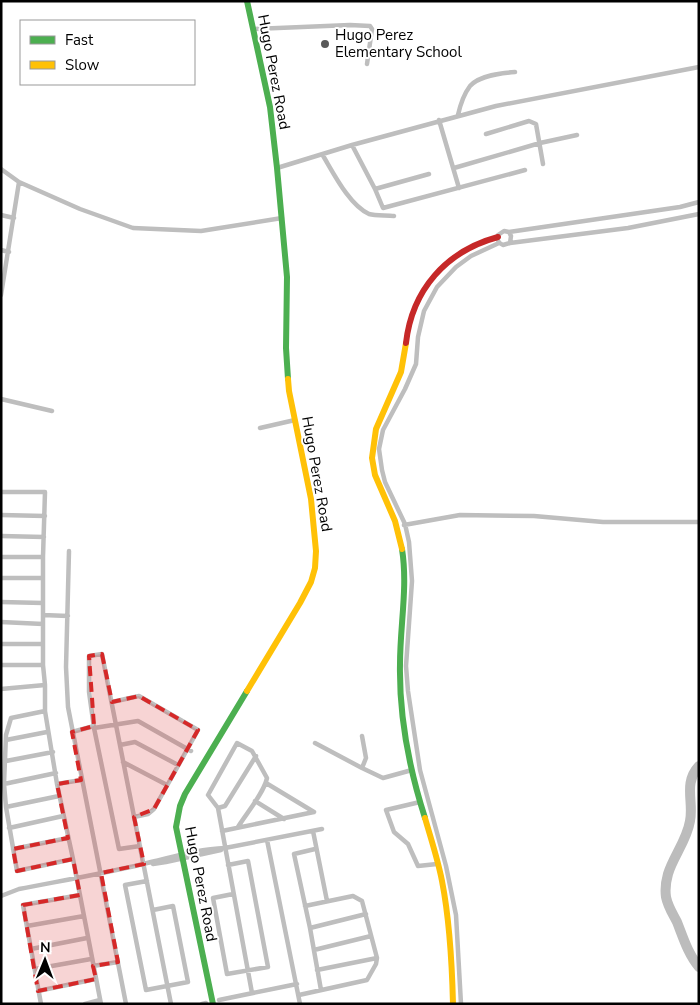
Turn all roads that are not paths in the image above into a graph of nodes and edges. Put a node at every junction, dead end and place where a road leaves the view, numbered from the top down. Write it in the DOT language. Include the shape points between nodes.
graph roads {
  1 [pos="248,1"];
  2 [pos="253,29"];
  3 [pos="367,64"];
  4 [pos="699,68"];
  5 [pos="515,72"];
  6 [pos="458,115"];
  7 [pos="439,120"];
  8 [pos="486,134"];
  9 [pos="577,135"];
  10 [pos="540,143"];
  11 [pos="352,145"];
  12 [pos="322,154"];
  13 [pos="543,164"];
  14 [pos="278,168"];
  15 [pos="454,168"];
  16 [pos="1,169"];
  17 [pos="525,170"];
  18 [pos="430,174"];
  19 [pos="19,182"];
  20 [pos="459,188"];
  21 [pos="376,189"];
  22 [pos="699,202"];
  23 [pos="699,214"];
  24 [pos="1,215"];
  25 [pos="394,216"];
  26 [pos="14,218"];
  27 [pos="282,218"];
  28 [pos="509,232"];
  29 [pos="498,240"];
  30 [pos="510,242"];
  31 [pos="1,250"];
  32 [pos="9,252"];
  33 [pos="1,296"];
  34 [pos="1,399"];
  35 [pos="52,411"];
  36 [pos="295,420"];
  37 [pos="260,428"];
  38 [pos="372,448"];
  39 [pos="379,449"];
  40 [pos="1,492"];
  41 [pos="1,515"];
  42 [pos="45,516"];
  43 [pos="699,522"];
  44 [pos="405,524"];
  45 [pos="397,527"];
  46 [pos="1,536"];
  47 [pos="44,537"];
  48 [pos="69,551"];
  49 [pos="1,557"];
  50 [pos="43,557"];
  51 [pos="1,578"];
  52 [pos="43,578"];
  53 [pos="1,602"];
  54 [pos="43,604"];
  55 [pos="43,615"];
  56 [pos="68,616"];
  57 [pos="1,622"];
  58 [pos="43,624"];
  59 [pos="1,644"];
  60 [pos="43,644"];
  61 [pos="1,665"];
  62 [pos="43,665"];
  63 [pos="45,685"];
  64 [pos="1,689"];
  65 [pos="112,702"];
  66 [pos="45,711"];
  67 [pos="116,724"];
  68 [pos="94,727"];
  69 [pos="48,732"];
  70 [pos="72,732"];
  71 [pos="362,736"];
  72 [pos="6,740"];
  73 [pos="315,743"];
  74 [pos="120,745"];
  75 [pos="190,750"];
  76 [pos="53,752"];
  77 [pos="256,756"];
  78 [pos="6,761"];
  79 [pos="123,762"];
  80 [pos="178,765"];
  81 [pos="362,768"];
  82 [pos="412,770"];
  83 [pos="56,773"];
  84 [pos="81,780"];
  85 [pos="266,783"];
  86 [pos="4,784"];
  87 [pos="57,784"];
  88 [pos="167,785"];
  89 [pos="60,796"];
  90 [pos="255,801"];
  91 [pos="420,802"];
  92 [pos="6,807"];
  93 [pos="218,808"];
  94 [pos="63,816"];
  95 [pos="134,817"];
  96 [pos="284,819"];
  97 [pos="238,827"];
  98 [pos="9,828"];
  99 [pos="322,829"];
  100 [pos="222,831"];
  101 [pos="313,831"];
  102 [pos="68,838"];
  103 [pos="268,840"];
  104 [pos="140,846"];
  105 [pos="225,848"];
  106 [pos="13,849"];
  107 [pos="315,849"];
  108 [pos="182,857"];
  109 [pos="74,859"];
  110 [pos="144,864"];
  111 [pos="437,864"];
  112 [pos="228,865"];
  113 [pos="101,873"];
  114 [pos="77,878"];
  115 [pos="147,881"];
  116 [pos="80,894"];
  117 [pos="233,894"];
  118 [pos="1,896"];
  119 [pos="327,901"];
  120 [pos="305,906"];
  121 [pos="153,910"];
  122 [pos="366,914"];
  123 [pos="84,916"];
  124 [pos="27,926"];
  125 [pos="310,928"];
  126 [pos="371,936"];
  127 [pos="87,938"];
  128 [pos="30,949"];
  129 [pos="314,950"];
  130 [pos="377,958"];
  131 [pos="92,959"];
  132 [pos="118,962"];
  133 [pos="93,966"];
  134 [pos="34,969"];
  135 [pos="317,970"];
  136 [pos="248,971"];
  137 [pos="96,980"];
  138 [pos="296,984"];
  139 [pos="168,986"];
  140 [pos="321,990"];
  141 [pos="38,991"];
  142 [pos="252,993"];
  143 [pos="299,995"];
  144 [pos="100,1002"];
  145 [pos="210,1003"];
  146 [pos="41,1004"];
  147 [pos="85,1004"];
  148 [pos="126,1004"];
  149 [pos="171,1004"];
  150 [pos="300,1004"];
  151 [pos="453,1004"];
  152 [pos="461,1004"];
  1 -- 2 [label="street, Hugo Perez Road"];
  2 -- 3 [label="street" via="370,26"];
  2 -- 14 [label="street, Hugo Perez Road" via="270,107"];
  4 -- 6 [label="street" via="518,100"];
  5 -- 6 [label="street" via="479,80 470,86"];
  6 -- 7 [label="street"];
  7 -- 11 [label="street"];
  7 -- 15 [label="street"];
  8 -- 10 [label="street" via="529,121 536,124"];
  9 -- 10 [label="street"];
  10 -- 13 [label="street"];
  10 -- 15 [label="street"];
  11 -- 12 [label="street"];
  11 -- 21 [label="street"];
  12 -- 14 [label="street"];
  12 -- 25 [label="street" via="352,201 370,214"];
  14 -- 27 [label="street, Hugo Perez Road"];
  15 -- 20 [label="street"];
  16 -- 19 [label="street"];
  17 -- 20 [label="street"];
  18 -- 21 [label="street"];
  19 -- 26 [label="street"];
  19 -- 27 [label="street" via="133,228 201,231"];
  20 -- 21 [label="street" via="383,208"];
  22 -- 28 [label="street"];
  23 -- 30 [label="street" via="628,228"];
  24 -- 26 [label="street"];
  26 -- 32 [label="street"];
  27 -- 36 [label="street, Hugo Perez Road" via="287,277 286,348"];
  28 -- 29 [label="street" via="502,232"];
  28 -- 30 [label="street"];
  29 -- 30 [label="street" via="503,245"];
  29 -- 38 [label="street" via="482,241 467,249 430,280 415,306 407,334 405,360 376,428"];
  29 -- 39 [label="street" via="456,267 437,287 424,311 416,364 383,430"];
  31 -- 32 [label="street"];
  32 -- 33 [label="street"];
  34 -- 35 [label="street"];
  36 -- 37 [label="street"];
  36 -- 108 [label="street, Hugo Perez Road" via="311,499 316,551 313,575 300,604 185,794 176,827"];
  38 -- 39 [label="street"];
  38 -- 45 [label="street" via="379,485"];
  39 -- 44 [label="street" via="385,482"];
  40 -- 42 [label="street" via="45,492"];
  41 -- 42 [label="street"];
  42 -- 47 [label="street"];
  43 -- 44 [label="street" via="603,522 534,516 460,515"];
  44 -- 45 [label="street"];
  44 -- 152 [label="street" via="412,581 406,666 408,691 420,770 456,915"];
  45 -- 82 [label="street" via="404,561 400,690"];
  46 -- 47 [label="street"];
  47 -- 50 [label="street"];
  48 -- 56 [label="street"];
  49 -- 50 [label="street"];
  50 -- 52 [label="street"];
  51 -- 52 [label="street"];
  52 -- 54 [label="street"];
  53 -- 54 [label="street"];
  54 -- 55 [label="street"];
  55 -- 56 [label="street"];
  55 -- 58 [label="street"];
  56 -- 70 [label="street" via="66,668"];
  57 -- 58 [label="street"];
  58 -- 60 [label="street"];
  59 -- 60 [label="street"];
  60 -- 62 [label="street"];
  61 -- 62 [label="street"];
  62 -- 63 [label="street"];
  63 -- 64 [label="street"];
  63 -- 66 [label="street"];
  65 -- 67 [label="street"];
  65 -- 68 [label="street" via="102,654 89,656 89,692"];
  65 -- 75 [label="street" via="139,696 198,730"];
  66 -- 69 [label="street"];
  66 -- 72 [label="street" via="11,718"];
  67 -- 68 [label="street"];
  67 -- 74 [label="street"];
  67 -- 75 [label="street" via="138,720"];
  68 -- 70 [label="street"];
  68 -- 104 [label="street" via="119,849"];
  69 -- 72 [label="street"];
  69 -- 76 [label="street"];
  70 -- 84 [label="street"];
  71 -- 81 [label="street" via="366,758"];
  72 -- 78 [label="street"];
  73 -- 81 [label="street"];
  74 -- 79 [label="street"];
  74 -- 80 [label="street" via="135,742"];
  75 -- 80 [label="street"];
  76 -- 78 [label="street"];
  76 -- 83 [label="street"];
  77 -- 85 [label="street" via="267,778"];
  77 -- 93 [label="street" via="224,806"];
  77 -- 93 [label="street" via="237,743 208,795"];
  78 -- 86 [label="street"];
  79 -- 88 [label="street"];
  79 -- 95 [label="street"];
  80 -- 88 [label="street"];
  81 -- 82 [label="street" via="383,778"];
  82 -- 91 [label="street"];
  83 -- 86 [label="street"];
  83 -- 87 [label="street"];
  84 -- 87 [label="street"];
  84 -- 113 [label="street"];
  85 -- 90 [label="street"];
  85 -- 96 [label="street" via="314,812"];
  86 -- 92 [label="street"];
  87 -- 89 [label="street"];
  88 -- 95 [label="street" via="152,812"];
  89 -- 92 [label="street"];
  89 -- 94 [label="street"];
  90 -- 96 [label="street"];
  90 -- 97 [label="street"];
  91 -- 111 [label="street"];
  91 -- 111 [label="street" via="386,810 394,832 408,844 418,866"];
  92 -- 98 [label="street"];
  93 -- 100 [label="street"];
  94 -- 98 [label="street"];
  94 -- 102 [label="street"];
  95 -- 104 [label="street"];
  96 -- 97 [label="street"];
  97 -- 100 [label="street"];
  98 -- 106 [label="street"];
  99 -- 101 [label="street"];
  100 -- 105 [label="street"];
  101 -- 103 [label="street"];
  101 -- 107 [label="street"];
  102 -- 106 [label="street"];
  102 -- 109 [label="street"];
  103 -- 105 [label="street"];
  103 -- 138 [label="street"];
  104 -- 110 [label="street"];
  105 -- 108 [label="street"];
  105 -- 112 [label="street"];
  106 -- 109 [label="street" via="17,871"];
  107 -- 119 [label="street"];
  107 -- 120 [label="street" via="294,854"];
  108 -- 110 [label="street"];
  108 -- 145 [label="street, Hugo Perez Road"];
  109 -- 114 [label="street"];
  110 -- 113 [label="street"];
  110 -- 115 [label="street"];
  111 -- 151 [label="street" via="445,900"];
  112 -- 117 [label="street"];
  112 -- 136 [label="street" via="248,861 267,957 268,967"];
  113 -- 114 [label="street"];
  113 -- 132 [label="street"];
  114 -- 116 [label="street"];
  114 -- 118 [label="street" via="19,889"];
  115 -- 121 [label="street"];
  115 -- 139 [label="street" via="125,885 146,990"];
  116 -- 123 [label="street"];
  116 -- 124 [label="street" via="23,905"];
  117 -- 136 [label="street"];
  117 -- 136 [label="street" via="212,898 227,974"];
  119 -- 120 [label="street"];
  119 -- 122 [label="street" via="353,896 362,901"];
  120 -- 125 [label="street"];
  121 -- 139 [label="street"];
  121 -- 139 [label="street" via="174,906 188,982"];
  122 -- 125 [label="street"];
  122 -- 126 [label="street"];
  123 -- 124 [label="street"];
  123 -- 127 [label="street"];
  124 -- 128 [label="street"];
  125 -- 129 [label="street"];
  126 -- 129 [label="street"];
  126 -- 130 [label="street"];
  127 -- 128 [label="street"];
  127 -- 131 [label="street"];
  128 -- 134 [label="street"];
  129 -- 135 [label="street"];
  130 -- 135 [label="street"];
  130 -- 140 [label="street" via="366,980"];
  131 -- 133 [label="street"];
  131 -- 134 [label="street"];
  132 -- 133 [label="street"];
  132 -- 148 [label="street"];
  133 -- 137 [label="street"];
  134 -- 141 [label="street"];
  135 -- 140 [label="street"];
  136 -- 142 [label="street"];
  137 -- 141 [label="street"];
  137 -- 144 [label="street"];
  138 -- 142 [label="street"];
  138 -- 143 [label="street"];
  139 -- 149 [label="street"];
  140 -- 143 [label="street"];
  141 -- 146 [label="street"];
  142 -- 145 [label="street"];
  143 -- 150 [label="street"];
  144 -- 147 [label="street"];
}
